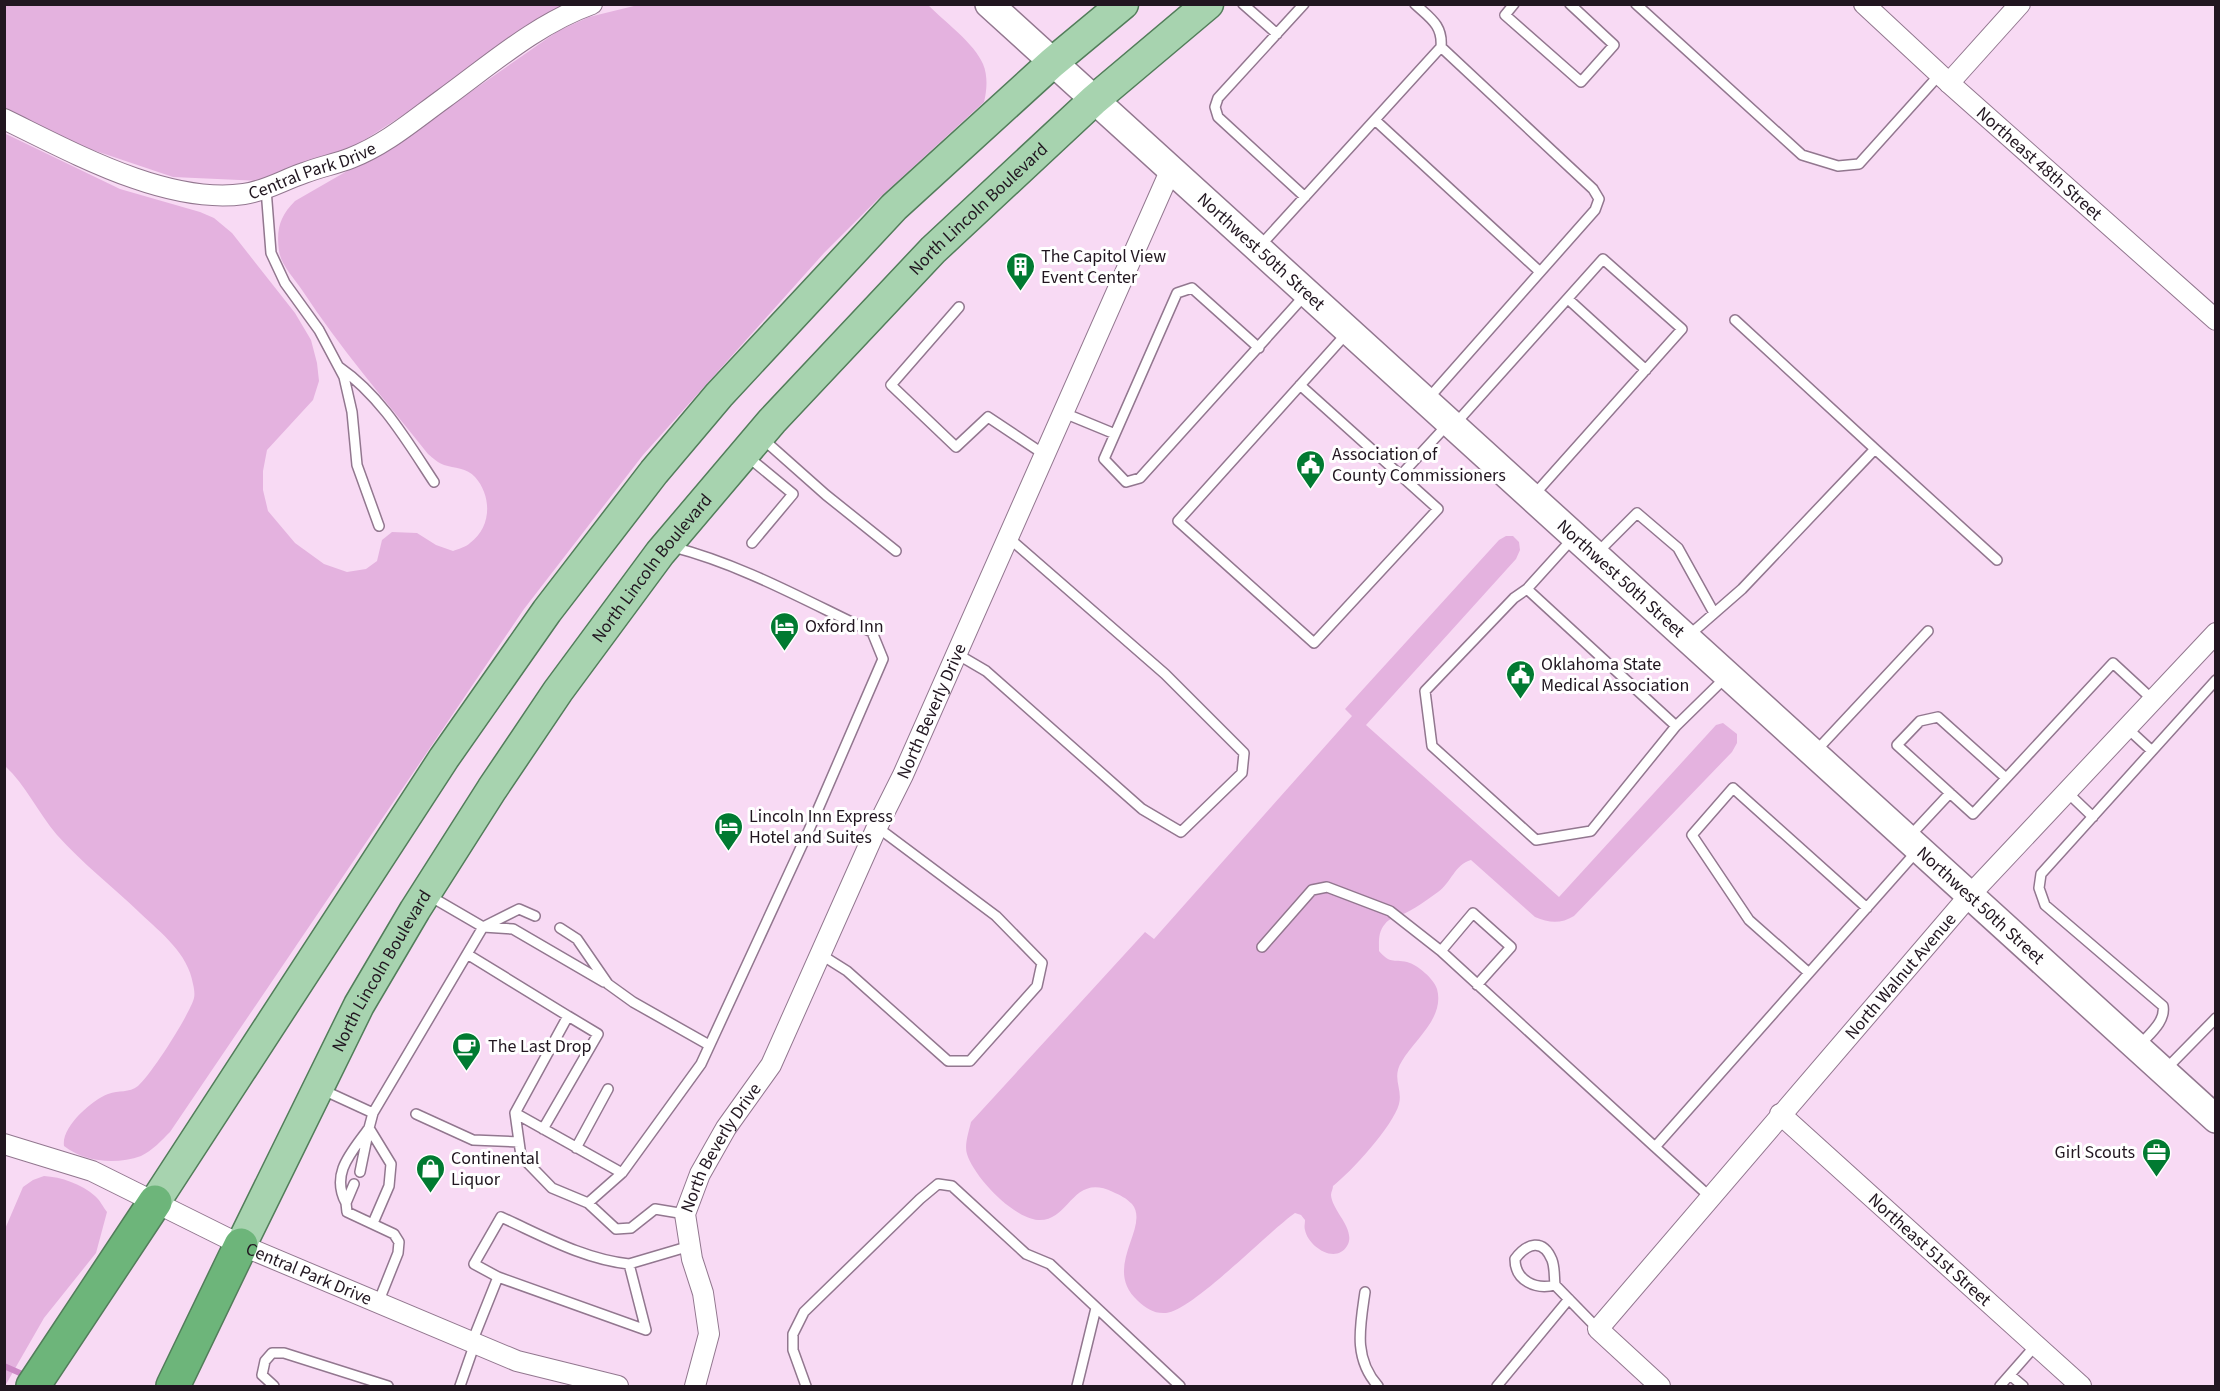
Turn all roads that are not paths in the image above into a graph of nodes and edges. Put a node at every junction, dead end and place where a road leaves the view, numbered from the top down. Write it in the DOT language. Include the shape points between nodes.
graph roads {
  1 [pos="592,4"];
  2 [pos="988,4"];
  3 [pos="1123,4"];
  4 [pos="1208,4"];
  5 [pos="1243,4"];
  6 [pos="1304,4"];
  7 [pos="1415,4"];
  8 [pos="1514,4"];
  9 [pos="1570,4"];
  10 [pos="1636,4"];
  11 [pos="1864,4"];
  12 [pos="2020,4"];
  13 [pos="1277,34"];
  14 [pos="1441,47"];
  15 [pos="1052,63"];
  16 [pos="1945,79"];
  17 [pos="1094,100"];
  18 [pos="4,118"];
  19 [pos="1375,120"];
  20 [pos="1171,169"];
  21 [pos="266,189"];
  22 [pos="1305,197"];
  23 [pos="1258,248"];
  24 [pos="1539,272"];
  25 [pos="1307,293"];
  26 [pos="1568,299"];
  27 [pos="959,307"];
  28 [pos="1735,320"];
  29 [pos="2216,320"];
  30 [pos="1348,331"];
  31 [pos="1259,348"];
  32 [pos="338,366"];
  33 [pos="1646,370"];
  34 [pos="1300,385"];
  35 [pos="1426,402"];
  36 [pos="1064,413"];
  37 [pos="1450,425"];
  38 [pos="1116,434"];
  39 [pos="752,445"];
  40 [pos="1875,449"];
  41 [pos="1045,455"];
  42 [pos="1401,475"];
  43 [pos="434,482"];
  44 [pos="1531,498"];
  45 [pos="379,526"];
  46 [pos="1574,537"];
  47 [pos="1009,538"];
  48 [pos="752,543"];
  49 [pos="667,546"];
  50 [pos="896,551"];
  51 [pos="1594,556"];
  52 [pos="1997,560"];
  53 [pos="1527,589"];
  54 [pos="1714,613"];
  55 [pos="1928,631"];
  56 [pos="1686,639"];
  57 [pos="2210,643"];
  58 [pos="957,654"];
  59 [pos="1727,676"];
  60 [pos="2216,680"];
  61 [pos="2153,700"];
  62 [pos="1676,726"];
  63 [pos="2127,728"];
  64 [pos="2152,751"];
  65 [pos="1813,754"];
  66 [pos="2006,778"];
  67 [pos="2067,792"];
  68 [pos="1950,793"];
  69 [pos="2093,817"];
  70 [pos="878,827"];
  71 [pos="1913,844"];
  72 [pos="426,894"];
  73 [pos="1970,896"];
  74 [pos="1867,908"];
  75 [pos="536,916"];
  76 [pos="483,927"];
  77 [pos="560,928"];
  78 [pos="1262,946"];
  79 [pos="1441,951"];
  80 [pos="467,954"];
  81 [pos="820,954"];
  82 [pos="1809,973"];
  83 [pos="608,984"];
  84 [pos="1478,985"];
  85 [pos="568,1016"];
  86 [pos="2216,1018"];
  87 [pos="709,1045"];
  88 [pos="2137,1048"];
  89 [pos="2163,1072"];
  90 [pos="318,1087"];
  91 [pos="608,1089"];
  92 [pos="373,1113"];
  93 [pos="515,1113"];
  94 [pos="416,1114"];
  95 [pos="1780,1114"];
  96 [pos="2216,1119"];
  97 [pos="369,1128"];
  98 [pos="543,1129"];
  99 [pos="519,1142"];
  100 [pos="4,1144"];
  101 [pos="1655,1147"];
  102 [pos="576,1148"];
  103 [pos="360,1172"];
  104 [pos="622,1173"];
  105 [pos="354,1184"];
  106 [pos="1709,1196"];
  107 [pos="155,1202"];
  108 [pos="345,1203"];
  109 [pos="588,1203"];
  110 [pos="685,1214"];
  111 [pos="372,1223"];
  112 [pos="241,1245"];
  113 [pos="690,1246"];
  114 [pos="629,1264"];
  115 [pos="498,1277"];
  116 [pos="1555,1285"];
  117 [pos="1365,1293"];
  118 [pos="1569,1299"];
  119 [pos="378,1303"];
  120 [pos="1096,1308"];
  121 [pos="1598,1329"];
  122 [pos="473,1343"];
  123 [pos="2036,1345"];
  124 [pos="2010,1375"];
  125 [pos="177,1376"];
  126 [pos="33,1386"];
  127 [pos="274,1386"];
  128 [pos="388,1386"];
  129 [pos="460,1386"];
  130 [pos="618,1386"];
  131 [pos="695,1386"];
  132 [pos="806,1386"];
  133 [pos="1077,1386"];
  134 [pos="1179,1386"];
  135 [pos="1378,1386"];
  136 [pos="1497,1386"];
  137 [pos="1660,1386"];
  138 [pos="2000,1386"];
  139 [pos="2023,1386"];
  140 [pos="2081,1386"];
  1 -- 21 [label="street, Central Park Drive" via="534,33 394,135 353,157"];
  2 -- 15 [label="main road, Northwest 50th Street"];
  3 -- 15 [label="main road"];
  4 -- 17 [label="main road, North Lincoln Boulevard"];
  5 -- 13 [label="lane"];
  6 -- 13 [label="lane"];
  7 -- 14 [label="lane" via="1438,26"];
  8 -- 9 [label="lane" via="1505,15 1581,82 1614,45"];
  10 -- 16 [label="lane" via="1802,155 1838,166 1859,164"];
  11 -- 16 [label="street, Northeast 48th Street"];
  12 -- 16 [label="street"];
  13 -- 22 [label="lane" via="1218,98 1215,107 1218,117"];
  14 -- 19 [label="lane"];
  14 -- 24 [label="lane" via="1593,189 1599,199 1595,210"];
  15 -- 17 [label="main road, Northwest 50th Street"];
  15 -- 107 [label="main road" via="894,207 719,395 611,527 506,667 444,758"];
  16 -- 29 [label="street, Northeast 48th Street"];
  17 -- 20 [label="main road, Northwest 50th Street"];
  17 -- 39 [label="main road, North Lincoln Boulevard" via="933,250"];
  18 -- 21 [label="street, Central Park Drive" via="117,172 156,185 220,195"];
  19 -- 22 [label="lane"];
  19 -- 24 [label="lane"];
  20 -- 23 [label="main road, Northwest 50th Street"];
  20 -- 36 [label="street, North Beverly Drive"];
  21 -- 32 [label="lane" via="271,253 285,283 319,330"];
  22 -- 23 [label="lane"];
  23 -- 25 [label="main road, Northwest 50th Street"];
  24 -- 35 [label="lane"];
  25 -- 30 [label="main road, Northwest 50th Street"];
  25 -- 31 [label="lane"];
  26 -- 33 [label="lane"];
  26 -- 33 [label="lane" via="1603,259 1682,329"];
  26 -- 37 [label="lane"];
  27 -- 41 [label="lane" via="891,385 956,447 988,417"];
  28 -- 40 [label="lane"];
  30 -- 34 [label="lane"];
  30 -- 35 [label="main road, Northwest 50th Street"];
  31 -- 38 [label="lane" via="1140,478 1126,482 1104,459"];
  31 -- 38 [label="lane" via="1192,288 1177,293"];
  32 -- 43 [label="lane" via="358,380 397,426"];
  32 -- 45 [label="lane" via="352,412 357,465"];
  33 -- 44 [label="lane"];
  34 -- 42 [label="lane"];
  34 -- 42 [label="lane" via="1178,521 1314,643 1438,508"];
  35 -- 37 [label="main road, Northwest 50th Street"];
  36 -- 38 [label="lane"];
  36 -- 41 [label="street, North Beverly Drive"];
  37 -- 42 [label="lane"];
  37 -- 44 [label="main road, Northwest 50th Street"];
  39 -- 48 [label="lane" via="793,494"];
  39 -- 49 [label="main road, North Lincoln Boulevard"];
  39 -- 50 [label="lane" via="826,495"];
  40 -- 52 [label="lane"];
  40 -- 54 [label="lane" via="1742,589"];
  41 -- 47 [label="street, North Beverly Drive"];
  44 -- 46 [label="main road, Northwest 50th Street"];
  46 -- 51 [label="main road, Northwest 50th Street"];
  46 -- 53 [label="lane"];
  47 -- 58 [label="street, North Beverly Drive"];
  47 -- 58 [label="lane" via="1165,674 1244,753 1242,773 1181,832 1142,808 987,671"];
  49 -- 72 [label="main road, North Lincoln Boulevard" via="558,691"];
  49 -- 87 [label="lane" via="698,553 745,572 872,632 884,659"];
  51 -- 54 [label="lane" via="1637,513 1678,548"];
  51 -- 56 [label="main road, Northwest 50th Street"];
  53 -- 62 [label="lane"];
  53 -- 62 [label="lane" via="1425,691 1432,746 1536,840 1591,831"];
  54 -- 56 [label="lane"];
  55 -- 65 [label="lane"];
  56 -- 59 [label="main road, Northwest 50th Street"];
  57 -- 61 [label="street, North Walnut Avenue"];
  58 -- 70 [label="street, North Beverly Drive"];
  59 -- 62 [label="lane"];
  59 -- 65 [label="main road, Northwest 50th Street"];
  60 -- 64 [label="lane"];
  61 -- 63 [label="street, North Walnut Avenue"];
  61 -- 66 [label="lane" via="2113,663"];
  63 -- 64 [label="lane"];
  63 -- 67 [label="street, North Walnut Avenue"];
  64 -- 69 [label="lane"];
  65 -- 71 [label="main road, Northwest 50th Street"];
  66 -- 68 [label="lane" via="1973,814"];
  66 -- 68 [label="lane" via="1938,717 1920,721 1897,745"];
  67 -- 69 [label="lane"];
  67 -- 73 [label="street, North Walnut Avenue"];
  68 -- 71 [label="lane"];
  69 -- 88 [label="lane" via="2041,874 2039,888 2045,905 2163,1006 2160,1022"];
  70 -- 81 [label="street, North Beverly Drive"];
  70 -- 81 [label="lane" via="996,916 1042,963 1037,986 970,1061 948,1061 848,971"];
  71 -- 73 [label="main road, Northwest 50th Street"];
  71 -- 74 [label="lane"];
  72 -- 76 [label="lane"];
  72 -- 90 [label="main road, North Lincoln Boulevard" via="359,1005"];
  73 -- 88 [label="main road, Northwest 50th Street"];
  73 -- 95 [label="street, North Walnut Avenue"];
  74 -- 82 [label="lane"];
  74 -- 82 [label="lane" via="1733,788 1692,835 1749,920"];
  75 -- 76 [label="lane" via="519,909"];
  76 -- 80 [label="lane"];
  76 -- 83 [label="lane" via="513,929"];
  77 -- 83 [label="lane" via="577,939"];
  78 -- 79 [label="lane" via="1312,890 1327,887 1390,911"];
  79 -- 84 [label="lane"];
  79 -- 84 [label="lane" via="1473,913 1511,947"];
  80 -- 85 [label="lane"];
  80 -- 92 [label="lane"];
  81 -- 110 [label="street, North Beverly Drive" via="771,1065 700,1173"];
  82 -- 101 [label="lane"];
  83 -- 87 [label="lane"];
  84 -- 101 [label="lane"];
  85 -- 93 [label="lane"];
  85 -- 98 [label="lane" via="598,1034"];
  86 -- 89 [label="lane"];
  87 -- 104 [label="lane" via="701,1064"];
  88 -- 89 [label="main road, Northwest 50th Street"];
  89 -- 96 [label="main road, Northwest 50th Street"];
  90 -- 92 [label="lane"];
  90 -- 112 [label="main road, North Lincoln Boulevard"];
  91 -- 102 [label="lane"];
  92 -- 97 [label="lane"];
  93 -- 98 [label="lane"];
  93 -- 99 [label="lane"];
  94 -- 99 [label="lane" via="473,1140"];
  95 -- 106 [label="street, North Walnut Avenue"];
  95 -- 123 [label="street, Northeast 51st Street"];
  97 -- 103 [label="lane"];
  97 -- 108 [label="lane" via="339,1178"];
  97 -- 111 [label="lane" via="391,1164 389,1186"];
  98 -- 102 [label="lane"];
  99 -- 109 [label="lane" via="521,1156 552,1188"];
  100 -- 107 [label="street, Central Park Drive" via="92,1171"];
  101 -- 106 [label="lane"];
  102 -- 104 [label="lane"];
  104 -- 109 [label="lane"];
  105 -- 108 [label="lane"];
  106 -- 121 [label="street, North Walnut Avenue"];
  107 -- 112 [label="street, Central Park Drive"];
  107 -- 126 [label="highway"];
  108 -- 111 [label="lane" via="347,1212"];
  109 -- 110 [label="lane" via="616,1229 631,1228 655,1209"];
  110 -- 113 [label="street, North Beverly Drive"];
  111 -- 119 [label="lane" via="394,1234 399,1242"];
  112 -- 119 [label="street, Central Park Drive"];
  112 -- 125 [label="highway"];
  113 -- 114 [label="lane"];
  113 -- 131 [label="street, North Beverly Drive" via="709,1334"];
  114 -- 115 [label="lane" via="606,1262 501,1217 474,1264"];
  114 -- 115 [label="lane" via="646,1330"];
  115 -- 122 [label="lane"];
  116 -- 116 [label="lane" via="1538,1287 1519,1275 1515,1259 1527,1246 1540,1246 1551,1258"];
  116 -- 118 [label="lane"];
  117 -- 135 [label="lane" via="1360,1346 1362,1358"];
  118 -- 121 [label="lane"];
  118 -- 136 [label="lane"];
  119 -- 122 [label="street, Central Park Drive"];
  120 -- 132 [label="lane" via="1050,1264 1026,1254 952,1186 938,1184 804,1312 793,1334 793,1350"];
  120 -- 133 [label="lane"];
  120 -- 134 [label="lane"];
  121 -- 137 [label="street"];
  122 -- 129 [label="lane"];
  122 -- 130 [label="street, Central Park Drive" via="517,1361"];
  123 -- 124 [label="lane"];
  123 -- 140 [label="street, Northeast 51st Street"];
  124 -- 138 [label="lane"];
  124 -- 139 [label="lane"];
  127 -- 128 [label="lane" via="262,1375 265,1361 272,1353 284,1353"];
}
